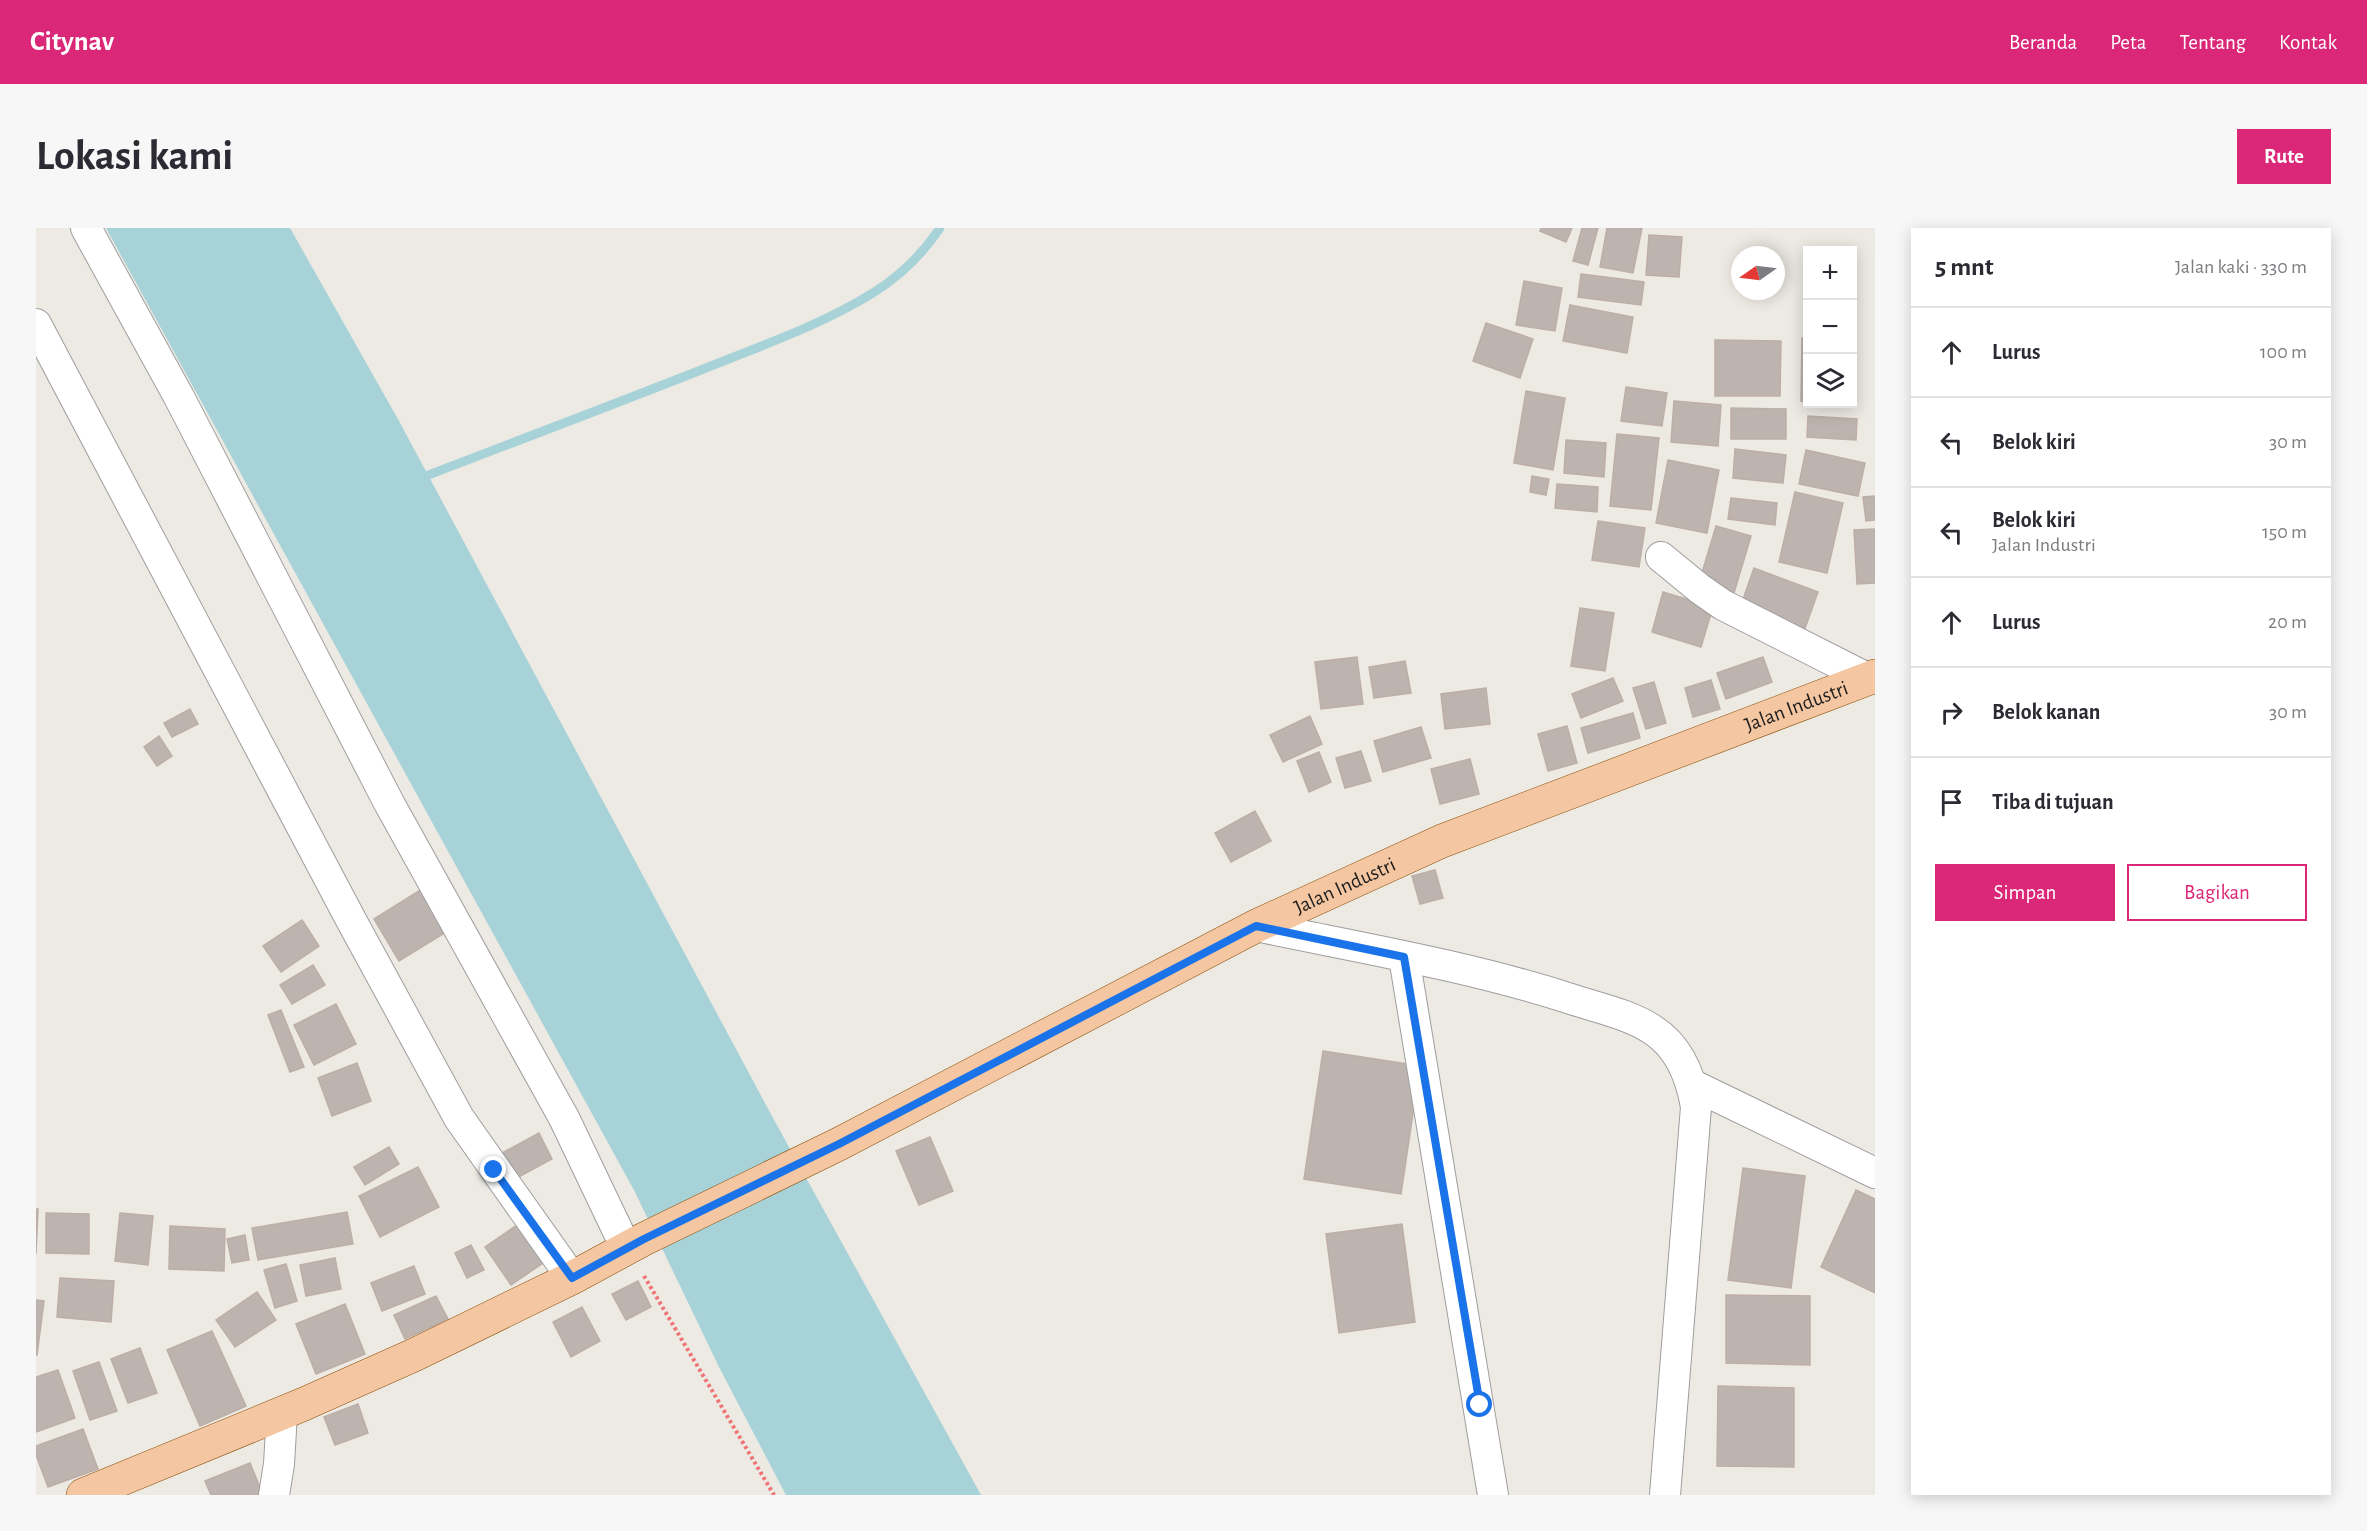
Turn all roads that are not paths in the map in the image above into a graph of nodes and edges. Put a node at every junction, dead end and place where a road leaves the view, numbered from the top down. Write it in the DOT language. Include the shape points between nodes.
graph roads {
  1 [pos="86,228"];
  2 [pos="36,324"];
  3 [pos="1661,557"];
  4 [pos="1872,677"];
  5 [pos="1256,926"];
  6 [pos="1404,957"];
  7 [pos="1691,1084"];
  8 [pos="1875,1173"];
  9 [pos="635,1244"];
  10 [pos="572,1278"];
  11 [pos="282,1413"];
  12 [pos="83,1495"];
  13 [pos="274,1495"];
  14 [pos="1493,1495"];
  15 [pos="1665,1495"];
  1 -- 9 [label="street" via="179,397 390,803"];
  2 -- 10 [label="street" via="459,1118"];
  3 -- 4 [label="street" via="1723,604"];
  4 -- 5 [label="main road, Jalan Industri" via="1442,841"];
  5 -- 6 [label="street"];
  5 -- 9 [label="main road, Jalan Industri" via="839,1144"];
  6 -- 7 [label="street" via="1510,979 1624,1017 1653,1030 1671,1046"];
  6 -- 14 [label="street"];
  7 -- 8 [label="street"];
  7 -- 15 [label="street" via="1696,1107 1695,1134"];
  9 -- 10 [label="main road, Jalan Industri"];
  10 -- 11 [label="main road, Jalan Industri" via="414,1355"];
  11 -- 12 [label="main road, Jalan Industri"];
  11 -- 13 [label="street"];
}
